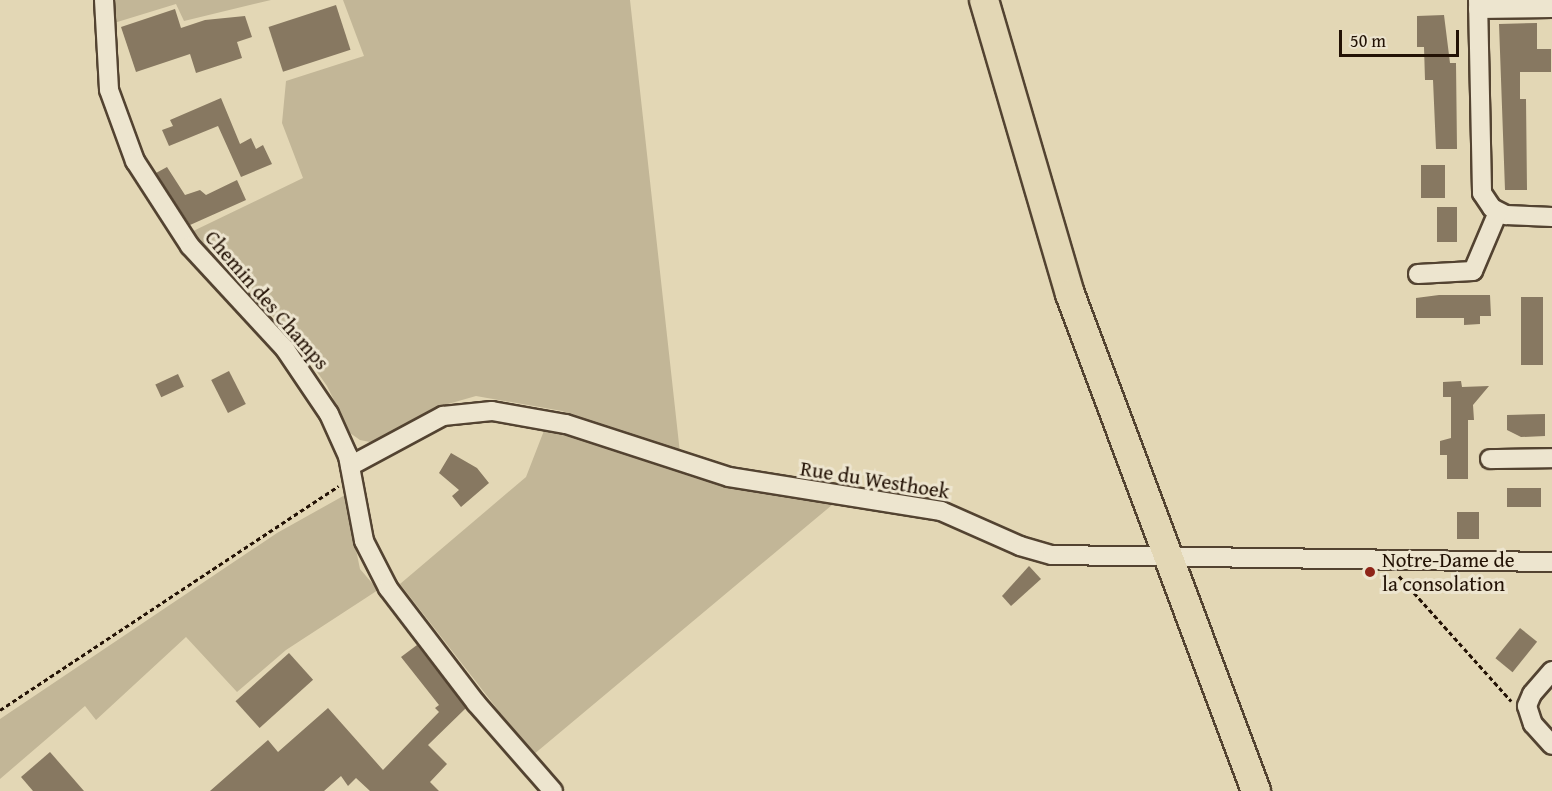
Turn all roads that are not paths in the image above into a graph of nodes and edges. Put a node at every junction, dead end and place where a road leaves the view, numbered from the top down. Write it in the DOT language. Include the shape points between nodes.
graph roads {
  1 [pos="104,0"];
  2 [pos="984,0"];
  3 [pos="996,0"];
  4 [pos="1478,4"];
  5 [pos="1552,8"];
  6 [pos="1009,82"];
  7 [pos="1498,212"];
  8 [pos="1552,217"];
  9 [pos="1418,274"];
  10 [pos="1552,458"];
  11 [pos="1490,459"];
  12 [pos="351,475"];
  13 [pos="1169,559"];
  14 [pos="1552,562"];
  15 [pos="1552,671"];
  16 [pos="1552,745"];
  17 [pos="553,791"];
  18 [pos="1257,791"];
  1 -- 12 [label="street, Chemin des Champs" via="108,90 131,153 201,260 277,339 305,376 335,426"];
  2 -- 6 [label="main road"];
  3 -- 6 [label="main road"];
  4 -- 5 [label="street"];
  4 -- 7 [label="street" via="1481,186 1488,203"];
  6 -- 13 [label="main road" via="1070,294"];
  7 -- 8 [label="street"];
  7 -- 9 [label="street" via="1473,271"];
  10 -- 11 [label="street"];
  12 -- 13 [label="street, Rue du Westhoek" via="444,416 464,411 506,412 566,424 729,477 941,511 1042,553"];
  12 -- 17 [label="street, Chemin des Champs" via="364,541 388,588 481,710"];
  13 -- 14 [label="street, Rue du Westhoek"];
  13 -- 18 [label="main road"];
  15 -- 16 [label="street" via="1532,694 1527,711"];
}
